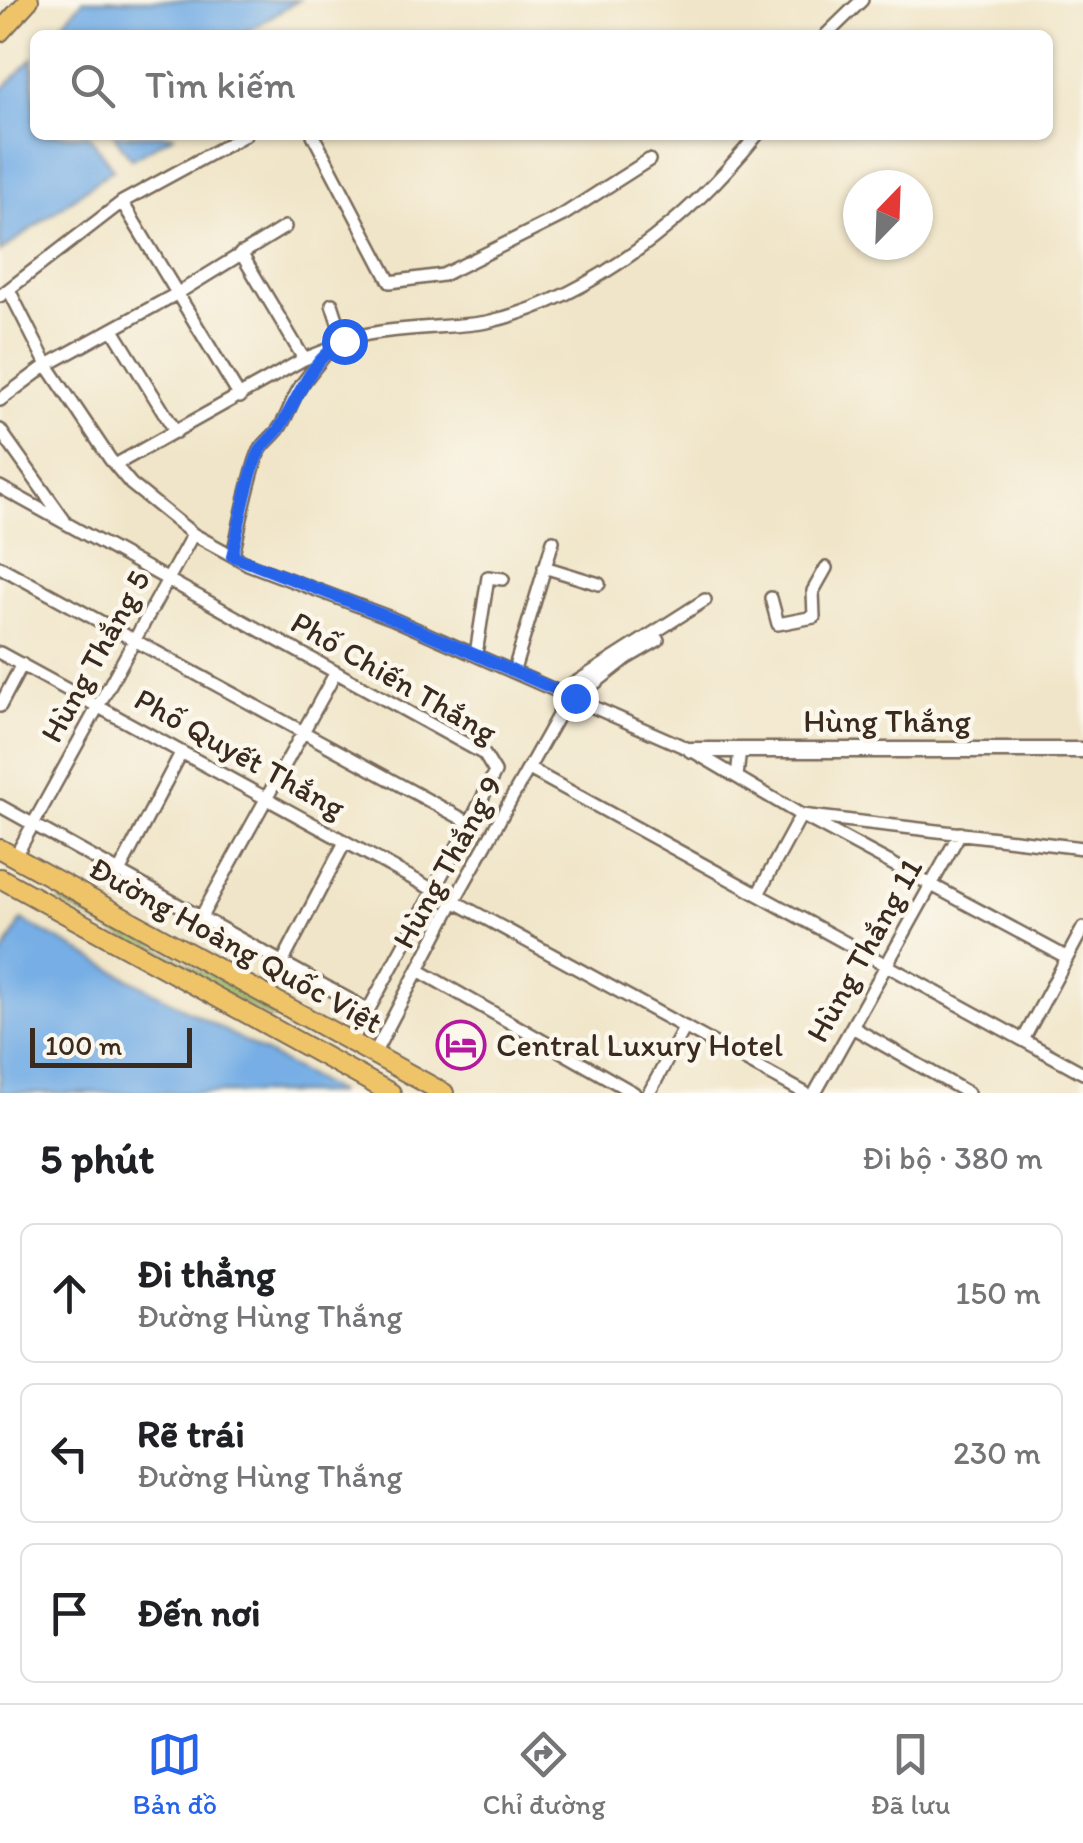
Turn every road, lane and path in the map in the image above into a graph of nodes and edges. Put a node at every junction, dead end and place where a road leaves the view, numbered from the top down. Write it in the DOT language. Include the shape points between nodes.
graph roads {
  1 [pos="28,0"];
  2 [pos="862,0"];
  3 [pos="4,21"];
  4 [pos="831,30"];
  5 [pos="236,140"];
  6 [pos="316,140"];
  7 [pos="752,140"];
  8 [pos="649,160"];
  9 [pos="122,202"];
  10 [pos="286,227"];
  11 [pos="241,253"];
  12 [pos="4,293"];
  13 [pos="178,293"];
  14 [pos="332,304"];
  15 [pos="113,330"];
  16 [pos="344,341"];
  17 [pos="330,348"];
  18 [pos="304,359"];
  19 [pos="46,365"];
  20 [pos="240,397"];
  21 [pos="0,400"];
  22 [pos="0,430"];
  23 [pos="176,432"];
  24 [pos="115,465"];
  25 [pos="0,487"];
  26 [pos="65,522"];
  27 [pos="194,534"];
  28 [pos="553,541"];
  29 [pos="232,556"];
  30 [pos="0,567"];
  31 [pos="544,568"];
  32 [pos="826,568"];
  33 [pos="503,579"];
  34 [pos="168,580"];
  35 [pos="599,584"];
  36 [pos="771,598"];
  37 [pos="705,600"];
  38 [pos="658,640"];
  39 [pos="134,643"];
  40 [pos="0,652"];
  41 [pos="476,654"];
  42 [pos="22,664"];
  43 [pos="514,670"];
  44 [pos="336,672"];
  45 [pos="568,696"];
  46 [pos="0,706"];
  47 [pos="98,707"];
  48 [pos="302,733"];
  49 [pos="740,749"];
  50 [pos="690,750"];
  51 [pos="1083,750"];
  52 [pos="182,753"];
  53 [pos="531,770"];
  54 [pos="737,777"];
  55 [pos="266,798"];
  56 [pos="0,806"];
  57 [pos="802,816"];
  58 [pos="470,823"];
  59 [pos="34,824"];
  60 [pos="960,833"];
  61 [pos="345,842"];
  62 [pos="1083,848"];
  63 [pos="8,853"];
  64 [pos="119,872"];
  65 [pos="1,880"];
  66 [pos="931,884"];
  67 [pos="434,890"];
  68 [pos="758,894"];
  69 [pos="454,901"];
  70 [pos="200,917"];
  71 [pos="1083,928"];
  72 [pos="1066,957"];
  73 [pos="282,962"];
  74 [pos="888,965"];
  75 [pos="418,970"];
  76 [pos="368,1010"];
  77 [pos="685,1027"];
  78 [pos="852,1028"];
  79 [pos="1023,1040"];
  80 [pos="351,1042"];
  81 [pos="374,1054"];
  82 [pos="338,1064"];
  83 [pos="1083,1073"];
  84 [pos="362,1077"];
  85 [pos="392,1093"];
  86 [pos="444,1093"];
  87 [pos="634,1093"];
  88 [pos="649,1093"];
  89 [pos="805,1093"];
  90 [pos="815,1093"];
  91 [pos="968,1093"];
  1 -- 3 [label="main road"];
  2 -- 4 [label="street"];
  5 -- 9 [label="street"];
  6 -- 8 [label="street" via="390,282 458,267 562,215"];
  7 -- 16 [label="street" via="615,269 490,321"];
  9 -- 12 [label="street"];
  9 -- 13 [label="street"];
  10 -- 11 [label="street"];
  11 -- 13 [label="street"];
  11 -- 18 [label="street"];
  12 -- 19 [label="street"];
  13 -- 15 [label="street"];
  13 -- 20 [label="street"];
  14 -- 16 [label="street"];
  15 -- 19 [label="street"];
  15 -- 23 [label="street"];
  16 -- 17 [label="street"];
  17 -- 18 [label="street"];
  17 -- 29 [label="street" via="258,454"];
  18 -- 20 [label="street"];
  19 -- 21 [label="street"];
  19 -- 24 [label="street"];
  20 -- 23 [label="street"];
  22 -- 26 [label="street"];
  23 -- 24 [label="street"];
  24 -- 27 [label="street"];
  25 -- 26 [label="street, Phố Chiến Thắng"];
  26 -- 34 [label="street, Phố Chiến Thắng"];
  27 -- 29 [label="street"];
  27 -- 34 [label="street, Hùng Thắng 5"];
  28 -- 31 [label="street"];
  29 -- 41 [label="street"];
  30 -- 39 [label="street"];
  31 -- 35 [label="street"];
  31 -- 43 [label="street"];
  32 -- 36 [label="street" via="812,591 814,617 778,624"];
  33 -- 41 [label="street" via="488,577"];
  34 -- 39 [label="street, Hùng Thắng 5"];
  34 -- 44 [label="street, Phố Chiến Thắng"];
  37 -- 45 [label="street"];
  38 -- 45 [label="street"];
  39 -- 47 [label="street, Hùng Thắng 5"];
  39 -- 48 [label="street"];
  40 -- 42 [label="street, Phố Quyết Thắng"];
  41 -- 43 [label="street"];
  42 -- 46 [label="street"];
  42 -- 47 [label="street, Phố Quyết Thắng"];
  43 -- 45 [label="street"];
  44 -- 48 [label="street"];
  44 -- 58 [label="street, Phố Chiến Thắng" via="484,754 495,772"];
  45 -- 50 [label="street"];
  45 -- 53 [label="street, Hùng Thắng 9"];
  47 -- 52 [label="street, Phố Quyết Thắng"];
  47 -- 59 [label="street, Hùng Thắng 5"];
  48 -- 55 [label="street"];
  48 -- 58 [label="street"];
  49 -- 50 [label="street, Hùng Thắng"];
  49 -- 51 [label="street, Hùng Thắng"];
  49 -- 54 [label="street"];
  50 -- 54 [label="street"];
  52 -- 55 [label="street, Phố Quyết Thắng"];
  52 -- 64 [label="street"];
  53 -- 68 [label="street"];
  53 -- 69 [label="street, Hùng Thắng 9"];
  54 -- 57 [label="street"];
  55 -- 61 [label="street, Phố Quyết Thắng"];
  55 -- 70 [label="street"];
  56 -- 59 [label="street"];
  57 -- 60 [label="street"];
  57 -- 66 [label="street"];
  57 -- 68 [label="street"];
  58 -- 67 [label="street"];
  59 -- 63 [label="street, Hùng Thắng 5"];
  59 -- 64 [label="street"];
  60 -- 62 [label="street"];
  60 -- 66 [label="street, Hùng Thắng 11"];
  61 -- 67 [label="street, Phố Quyết Thắng"];
  61 -- 73 [label="street"];
  63 -- 65 [label="main road"];
  63 -- 80 [label="main road, Đường Hoàng Quốc Việt"];
  64 -- 70 [label="street"];
  65 -- 82 [label="main road, Đường Hoàng Quốc Việt"];
  66 -- 72 [label="street"];
  66 -- 74 [label="street, Hùng Thắng 11"];
  67 -- 69 [label="street, Phố Quyết Thắng"];
  67 -- 76 [label="street"];
  68 -- 74 [label="street"];
  69 -- 75 [label="street, Hùng Thắng 9"];
  69 -- 77 [label="street, Phố Quyết Thắng"];
  70 -- 73 [label="street"];
  71 -- 72 [label="street"];
  72 -- 79 [label="street"];
  73 -- 76 [label="street"];
  74 -- 78 [label="street, Hùng Thắng 11"];
  74 -- 79 [label="street"];
  75 -- 81 [label="street, Hùng Thắng 9"];
  75 -- 87 [label="street"];
  76 -- 80 [label="street"];
  77 -- 88 [label="street"];
  77 -- 89 [label="street, Phố Quyết Thắng"];
  78 -- 90 [label="street, Hùng Thắng 11"];
  78 -- 91 [label="street"];
  79 -- 83 [label="street"];
  80 -- 81 [label="main road, Đường Hoàng Quốc Việt"];
  80 -- 82 [label="main road"];
  81 -- 84 [label="main road"];
  81 -- 86 [label="main road, Đường Hoàng Quốc Việt"];
  82 -- 84 [label="main road, Đường Hoàng Quốc Việt"];
  84 -- 85 [label="main road, Đường Hoàng Quốc Việt"];
}
